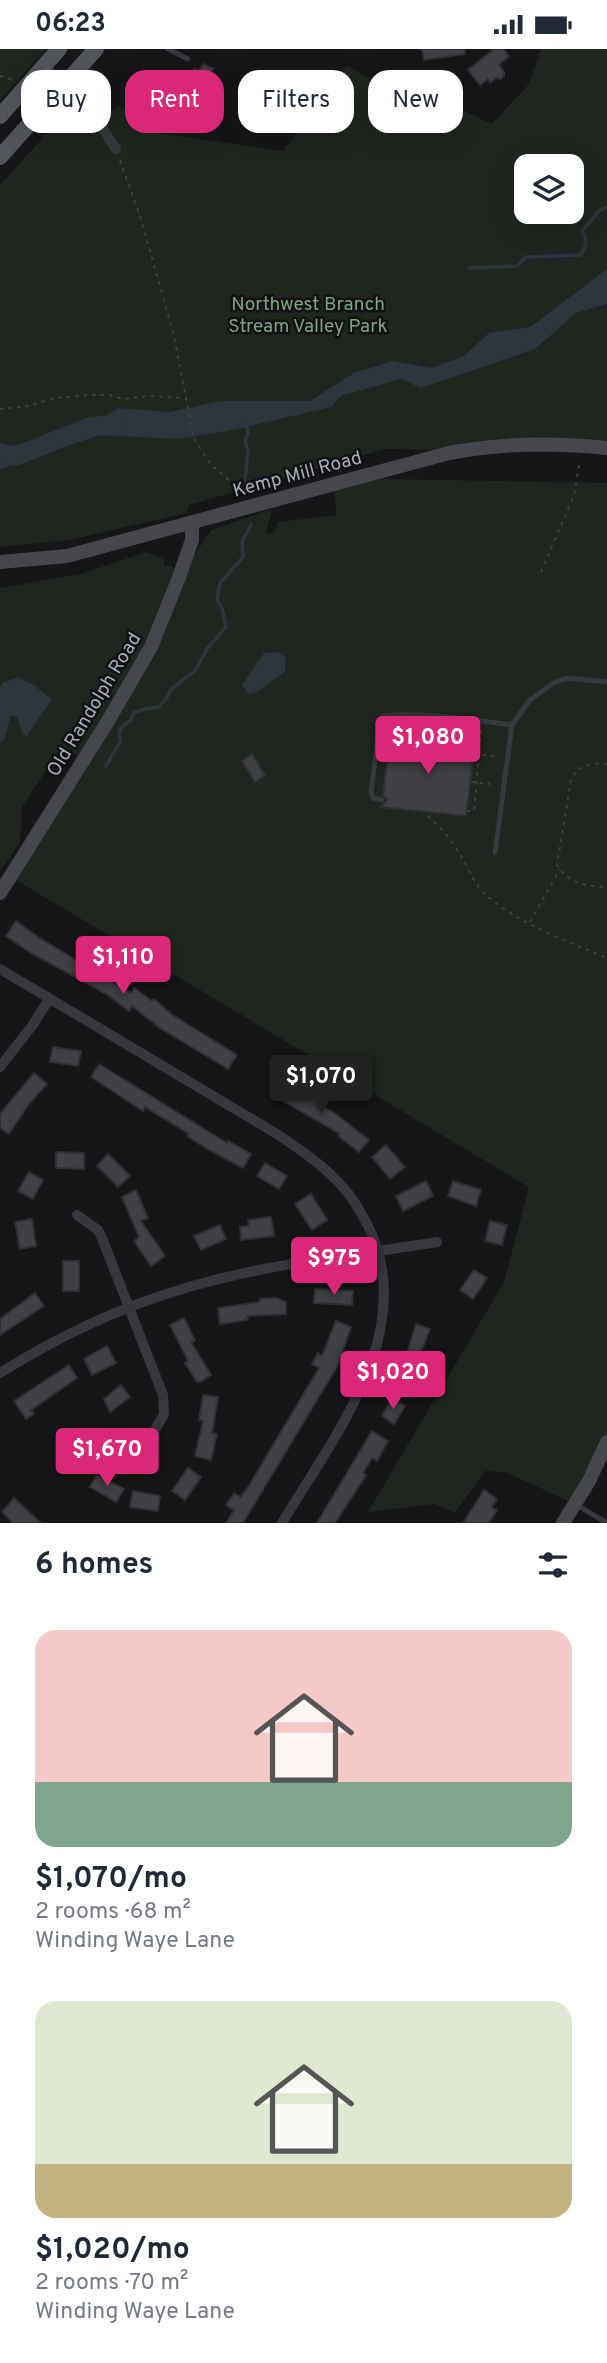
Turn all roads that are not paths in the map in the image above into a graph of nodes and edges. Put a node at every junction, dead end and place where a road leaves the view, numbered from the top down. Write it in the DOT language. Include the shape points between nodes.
graph roads {
  1 [pos="59,49"];
  2 [pos="96,49"];
  3 [pos="169,49"];
  4 [pos="188,59"];
  5 [pos="43,66"];
  6 [pos="48,70"];
  7 [pos="76,70"];
  8 [pos="0,116"];
  9 [pos="21,133"];
  10 [pos="105,133"];
  11 [pos="116,149"];
  12 [pos="0,157"];
  13 [pos="607,448"];
  14 [pos="192,523"];
  15 [pos="0,562"];
  16 [pos="607,682"];
  17 [pos="512,725"];
  18 [pos="382,800"];
  19 [pos="495,853"];
  20 [pos="0,893"];
  21 [pos="0,969"];
  22 [pos="49,999"];
  23 [pos="0,1067"];
  24 [pos="77,1215"];
  25 [pos="437,1242"];
  26 [pos="378,1251"];
  27 [pos="130,1307"];
  28 [pos="0,1373"];
  29 [pos="607,1442"];
  30 [pos="147,1444"];
  31 [pos="575,1504"];
  32 [pos="282,1523"];
  33 [pos="563,1523"];
  34 [pos="607,1523"];
  1 -- 5 [label="main road"];
  2 -- 7 [label="main road"];
  3 -- 4 [label="lane"];
  5 -- 6 [label="street"];
  5 -- 8 [label="main road"];
  9 -- 12 [label="main road"];
  10 -- 11 [label="street"];
  13 -- 14 [label="street, Kemp Mill Road" via="538,443 449,453"];
  14 -- 15 [label="street, Kemp Mill Road" via="67,556"];
  14 -- 20 [label="street, Old Randolph Road" via="192,540 151,647"];
  16 -- 17 [label="lane" via="567,678 553,683 529,701"];
  17 -- 18 [label="lane" via="383,716 371,792 373,798"];
  17 -- 19 [label="lane"];
  21 -- 22 [label="street"];
  22 -- 23 [label="street"];
  22 -- 26 [label="street" via="316,1160 357,1204"];
  24 -- 27 [label="street" via="98,1230"];
  25 -- 26 [label="street"];
  26 -- 27 [label="street" via="245,1273"];
  26 -- 32 [label="street" via="384,1282 383,1323 371,1367"];
  27 -- 28 [label="street" via="71,1332"];
  27 -- 30 [label="street" via="163,1395 164,1414"];
  29 -- 31 [label="street"];
  31 -- 33 [label="street"];
  31 -- 34 [label="lane"];
}
